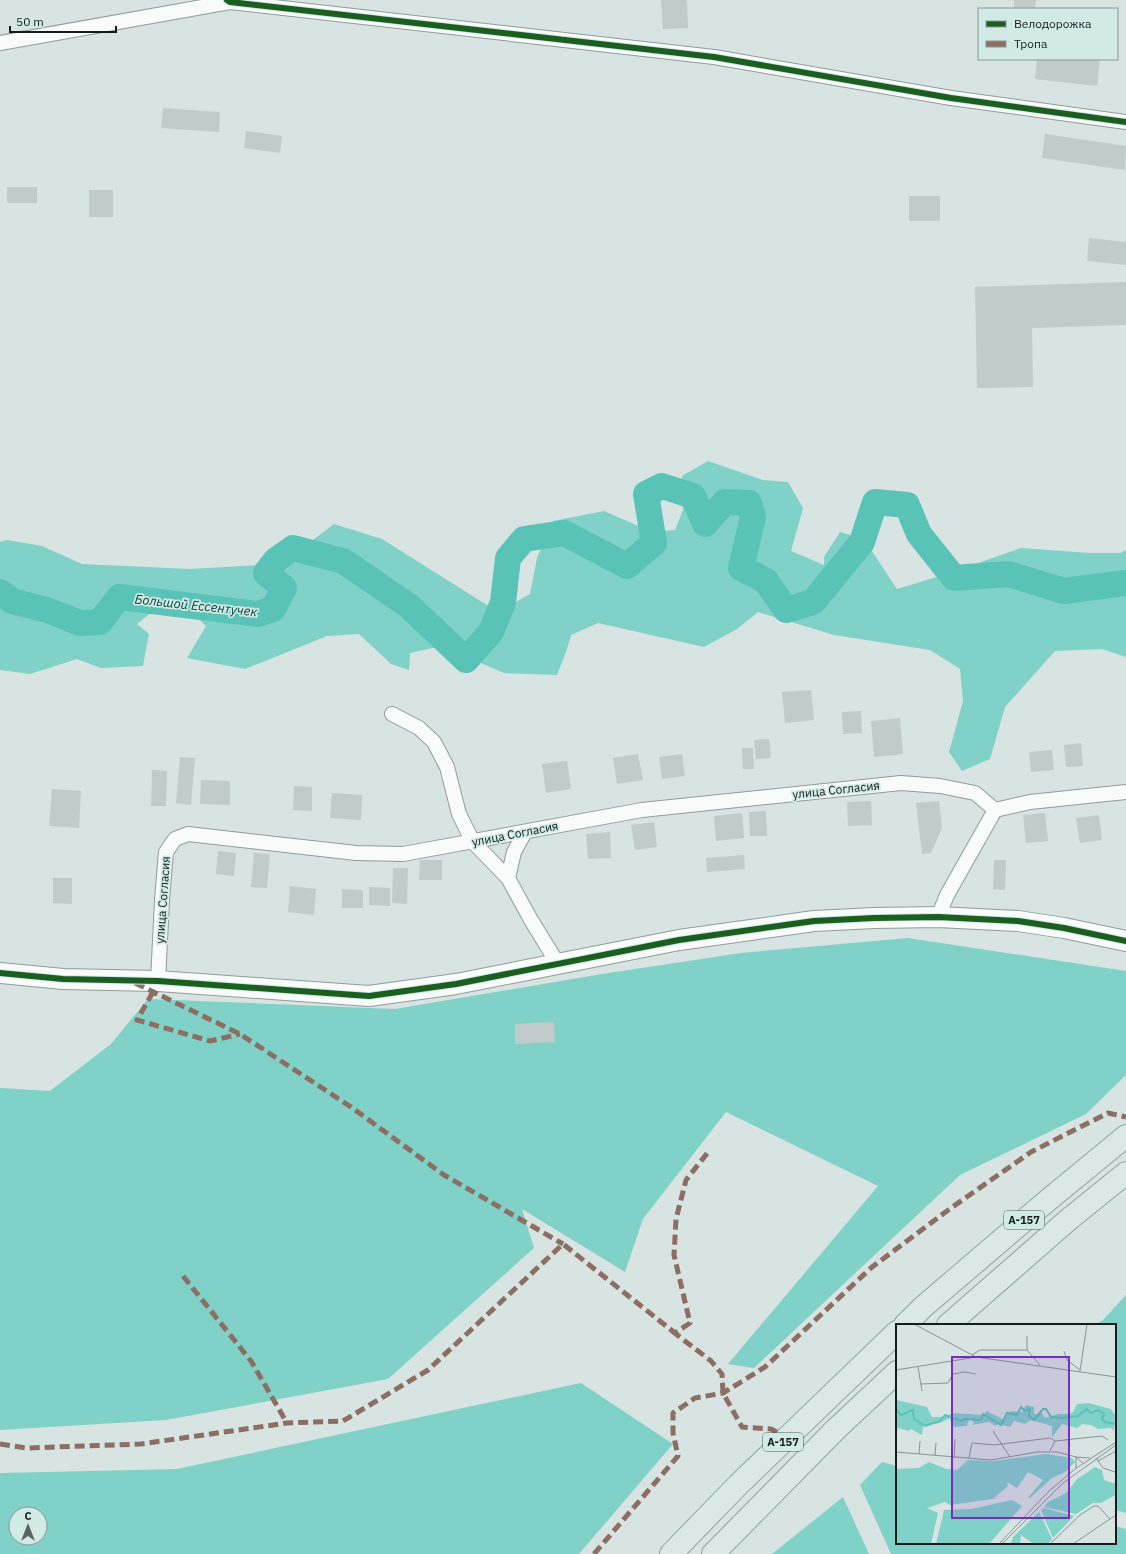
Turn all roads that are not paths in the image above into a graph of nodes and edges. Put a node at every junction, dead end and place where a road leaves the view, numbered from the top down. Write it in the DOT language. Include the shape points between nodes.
graph roads {
  1 [pos="228,1"];
  2 [pos="0,43"];
  3 [pos="1126,122"];
  4 [pos="392,714"];
  5 [pos="1126,792"];
  6 [pos="995,810"];
  7 [pos="525,832"];
  8 [pos="473,842"];
  9 [pos="508,878"];
  10 [pos="938,917"];
  11 [pos="1126,942"];
  12 [pos="558,964"];
  13 [pos="0,973"];
  14 [pos="158,982"];
  15 [pos="1126,1136"];
  16 [pos="1126,1173"];
  17 [pos="906,1324"];
  18 [pos="949,1324"];
  19 [pos="896,1333"];
  20 [pos="896,1373"];
  21 [pos="671,1554"];
  22 [pos="713,1554"];
  1 -- 2 [label="street"];
  1 -- 3 [label="street" via="714,57 950,98"];
  4 -- 8 [label="street" via="419,728 434,742 447,767 460,814"];
  5 -- 6 [label="street" via="1030,802"];
  6 -- 7 [label="street, улица Согласия" via="975,793 940,786 901,783 642,810"];
  6 -- 10 [label="street" via="947,895"];
  7 -- 8 [label="street, улица Согласия"];
  7 -- 9 [label="street" via="514,852"];
  8 -- 9 [label="street"];
  8 -- 14 [label="street, улица Согласия" via="403,854 356,853 188,834 175,839 166,852"];
  9 -- 12 [label="street"];
  10 -- 11 [label="street" via="1018,921"];
  10 -- 12 [label="street" via="814,921 679,940"];
  12 -- 14 [label="street" via="456,984 369,996"];
  13 -- 14 [label="street" via="63,979"];
  15 -- 17 [label="main road, А-157" via="1041,1206"];
  16 -- 18 [label="main road, А-157"];
  19 -- 21 [label="main road, А-157" via="744,1479"];
  20 -- 22 [label="main road, А-157" via="835,1430"];
}
